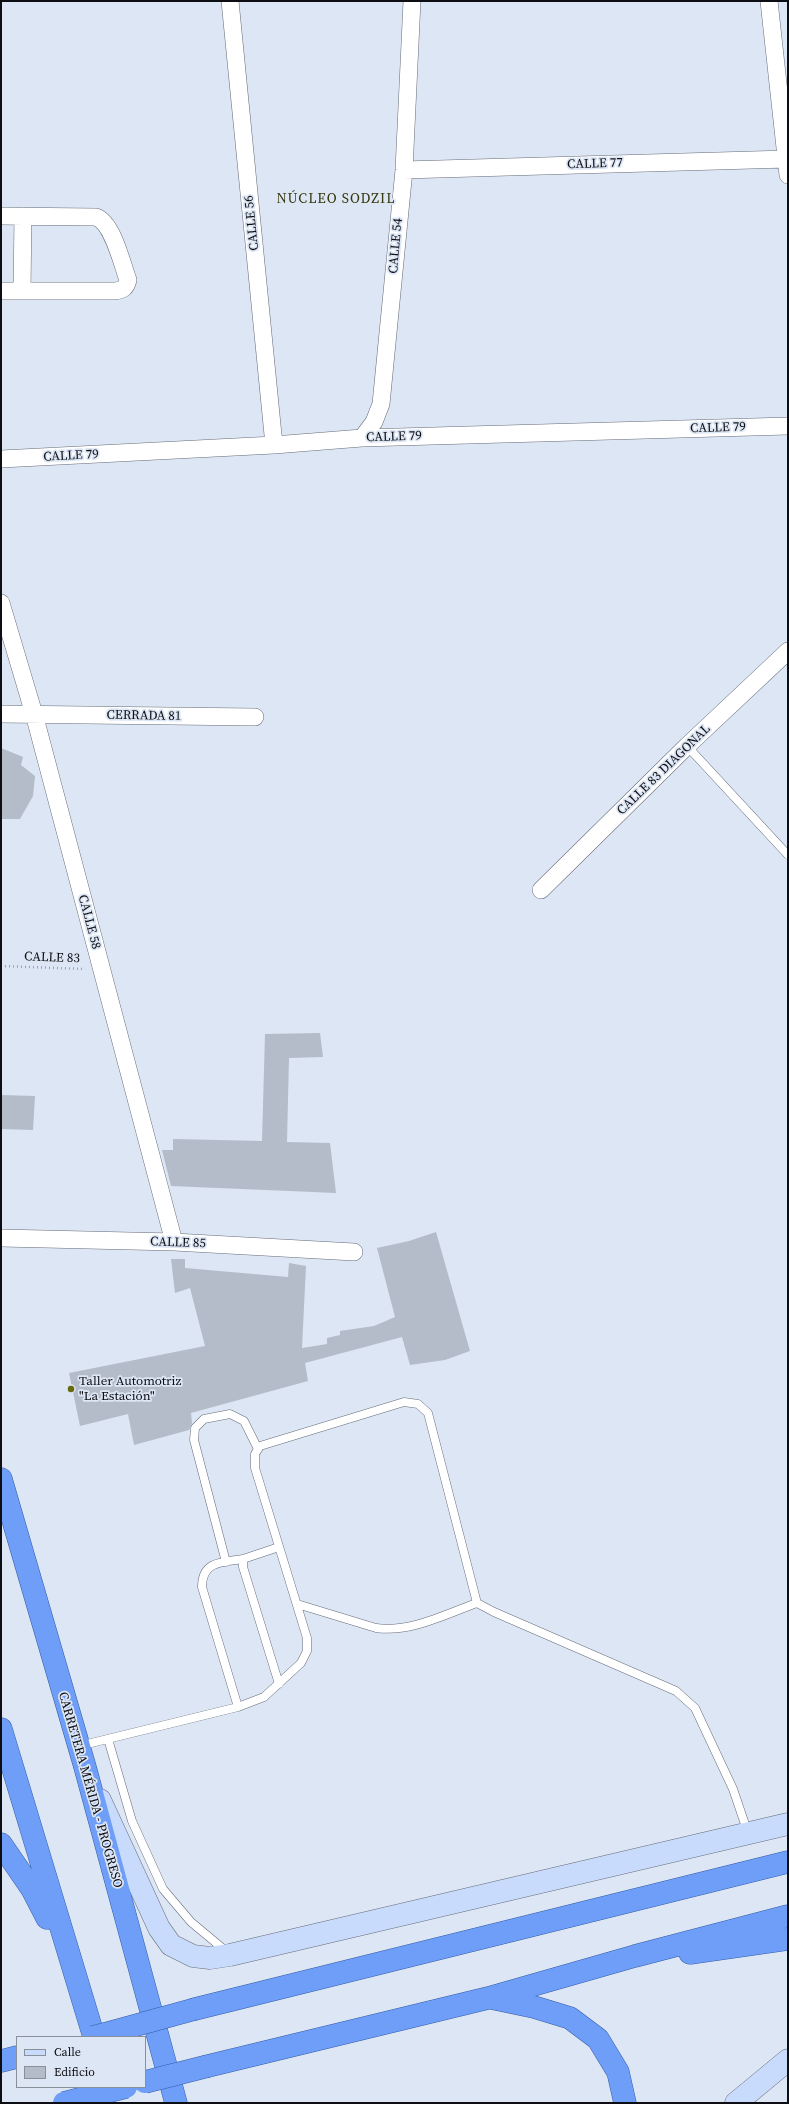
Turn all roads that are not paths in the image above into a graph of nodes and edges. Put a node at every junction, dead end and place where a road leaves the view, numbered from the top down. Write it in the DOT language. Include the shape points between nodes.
graph roads {
  1 [pos="230,1"];
  2 [pos="412,1"];
  3 [pos="769,1"];
  4 [pos="787,167"];
  5 [pos="404,170"];
  6 [pos="1,216"];
  7 [pos="23,216"];
  8 [pos="1,291"];
  9 [pos="22,291"];
  10 [pos="788,426"];
  11 [pos="362,438"];
  12 [pos="274,445"];
  13 [pos="1,459"];
  14 [pos="1,603"];
  15 [pos="788,651"];
  16 [pos="1,714"];
  17 [pos="34,714"];
  18 [pos="255,718"];
  19 [pos="687,746"];
  20 [pos="788,856"];
  21 [pos="541,890"];
  22 [pos="1,1238"];
  23 [pos="174,1242"];
  24 [pos="354,1252"];
  25 [pos="258,1449"];
  26 [pos="1,1479"];
  27 [pos="279,1547"];
  28 [pos="243,1559"];
  29 [pos="226,1562"];
  30 [pos="478,1603"];
  31 [pos="297,1604"];
  32 [pos="279,1684"];
  33 [pos="238,1707"];
  34 [pos="1,1729"];
  35 [pos="108,1739"];
  36 [pos="82,1756"];
  37 [pos="788,1824"];
  38 [pos="748,1834"];
  39 [pos="1,1844"];
  40 [pos="788,1862"];
  41 [pos="788,1916"];
  42 [pos="788,1939"];
  43 [pos="230,1955"];
  44 [pos="635,1956"];
  45 [pos="73,1970"];
  46 [pos="488,1998"];
  47 [pos="94,2036"];
  48 [pos="98,2036"];
  49 [pos="16,2057"];
  50 [pos="788,2060"];
  51 [pos="1,2061"];
  52 [pos="146,2082"];
  53 [pos="110,2088"];
  54 [pos="122,2088"];
  55 [pos="64,2103"];
  56 [pos="115,2103"];
  57 [pos="176,2103"];
  58 [pos="625,2103"];
  59 [pos="736,2103"];
  1 -- 12 [label="street, CALLE 56"];
  2 -- 5 [label="street, CALLE 54"];
  3 -- 4 [label="street"];
  4 -- 5 [label="street, CALLE 77"];
  5 -- 11 [label="street, CALLE 54" via="381,404 374,422"];
  6 -- 7 [label="street"];
  7 -- 9 [label="street"];
  7 -- 9 [label="street" via="96,217 102,220 109,228 128,280 122,290 115,291"];
  8 -- 9 [label="street"];
  10 -- 11 [label="street, CALLE 79"];
  11 -- 12 [label="street, CALLE 79"];
  12 -- 13 [label="street, CALLE 79"];
  14 -- 17 [label="street, CALLE 58"];
  15 -- 19 [label="street, CALLE 83 DIAGONAL"];
  16 -- 17 [label="street, CERRADA 81"];
  17 -- 18 [label="street, CERRADA 81"];
  17 -- 23 [label="street, CALLE 58"];
  19 -- 20 [label="lane"];
  19 -- 21 [label="street, CALLE 83 DIAGONAL"];
  22 -- 23 [label="street, CALLE 85"];
  23 -- 24 [label="street, CALLE 85"];
  25 -- 27 [label="lane" via="255,1454 255,1468"];
  25 -- 29 [label="lane" via="244,1421 230,1414 204,1419 195,1428 194,1440"];
  25 -- 30 [label="lane" via="260,1446 404,1402 418,1404 428,1413"];
  26 -- 36 [label="highway, CARRETERA MÉRIDA - PROGRESO"];
  27 -- 28 [label="lane"];
  27 -- 31 [label="lane"];
  28 -- 29 [label="lane"];
  28 -- 32 [label="lane" via="243,1567"];
  29 -- 33 [label="lane" via="207,1568 202,1575 202,1586"];
  30 -- 31 [label="lane" via="402,1629 388,1630"];
  30 -- 38 [label="lane" via="676,1691 696,1708 733,1789"];
  31 -- 32 [label="lane" via="308,1638 307,1651 302,1663"];
  32 -- 33 [label="lane" via="264,1698"];
  33 -- 35 [label="lane"];
  34 -- 45 [label="highway"];
  35 -- 36 [label="lane"];
  35 -- 43 [label="lane" via="132,1821 163,1889 191,1922"];
  36 -- 43 [label="main road" via="159,1928 171,1945 193,1956 210,1958"];
  36 -- 57 [label="highway, CARRETERA MÉRIDA - PROGRESO"];
  37 -- 38 [label="main road"];
  38 -- 43 [label="main road"];
  39 -- 45 [label="highway" via="32,1889"];
  40 -- 48 [label="highway, bridge" via="195,2009"];
  41 -- 44 [label="highway"];
  42 -- 44 [label="highway" via="701,1952"];
  44 -- 46 [label="highway"];
  45 -- 47 [label="highway"];
  46 -- 52 [label="highway, bridge"];
  46 -- 58 [label="highway" via="534,2007 570,2018 598,2039 618,2072"];
  49 -- 51 [label="highway"];
  50 -- 59 [label="main road"];
  53 -- 56 [label="highway"];
  54 -- 55 [label="highway, bridge"];
}
